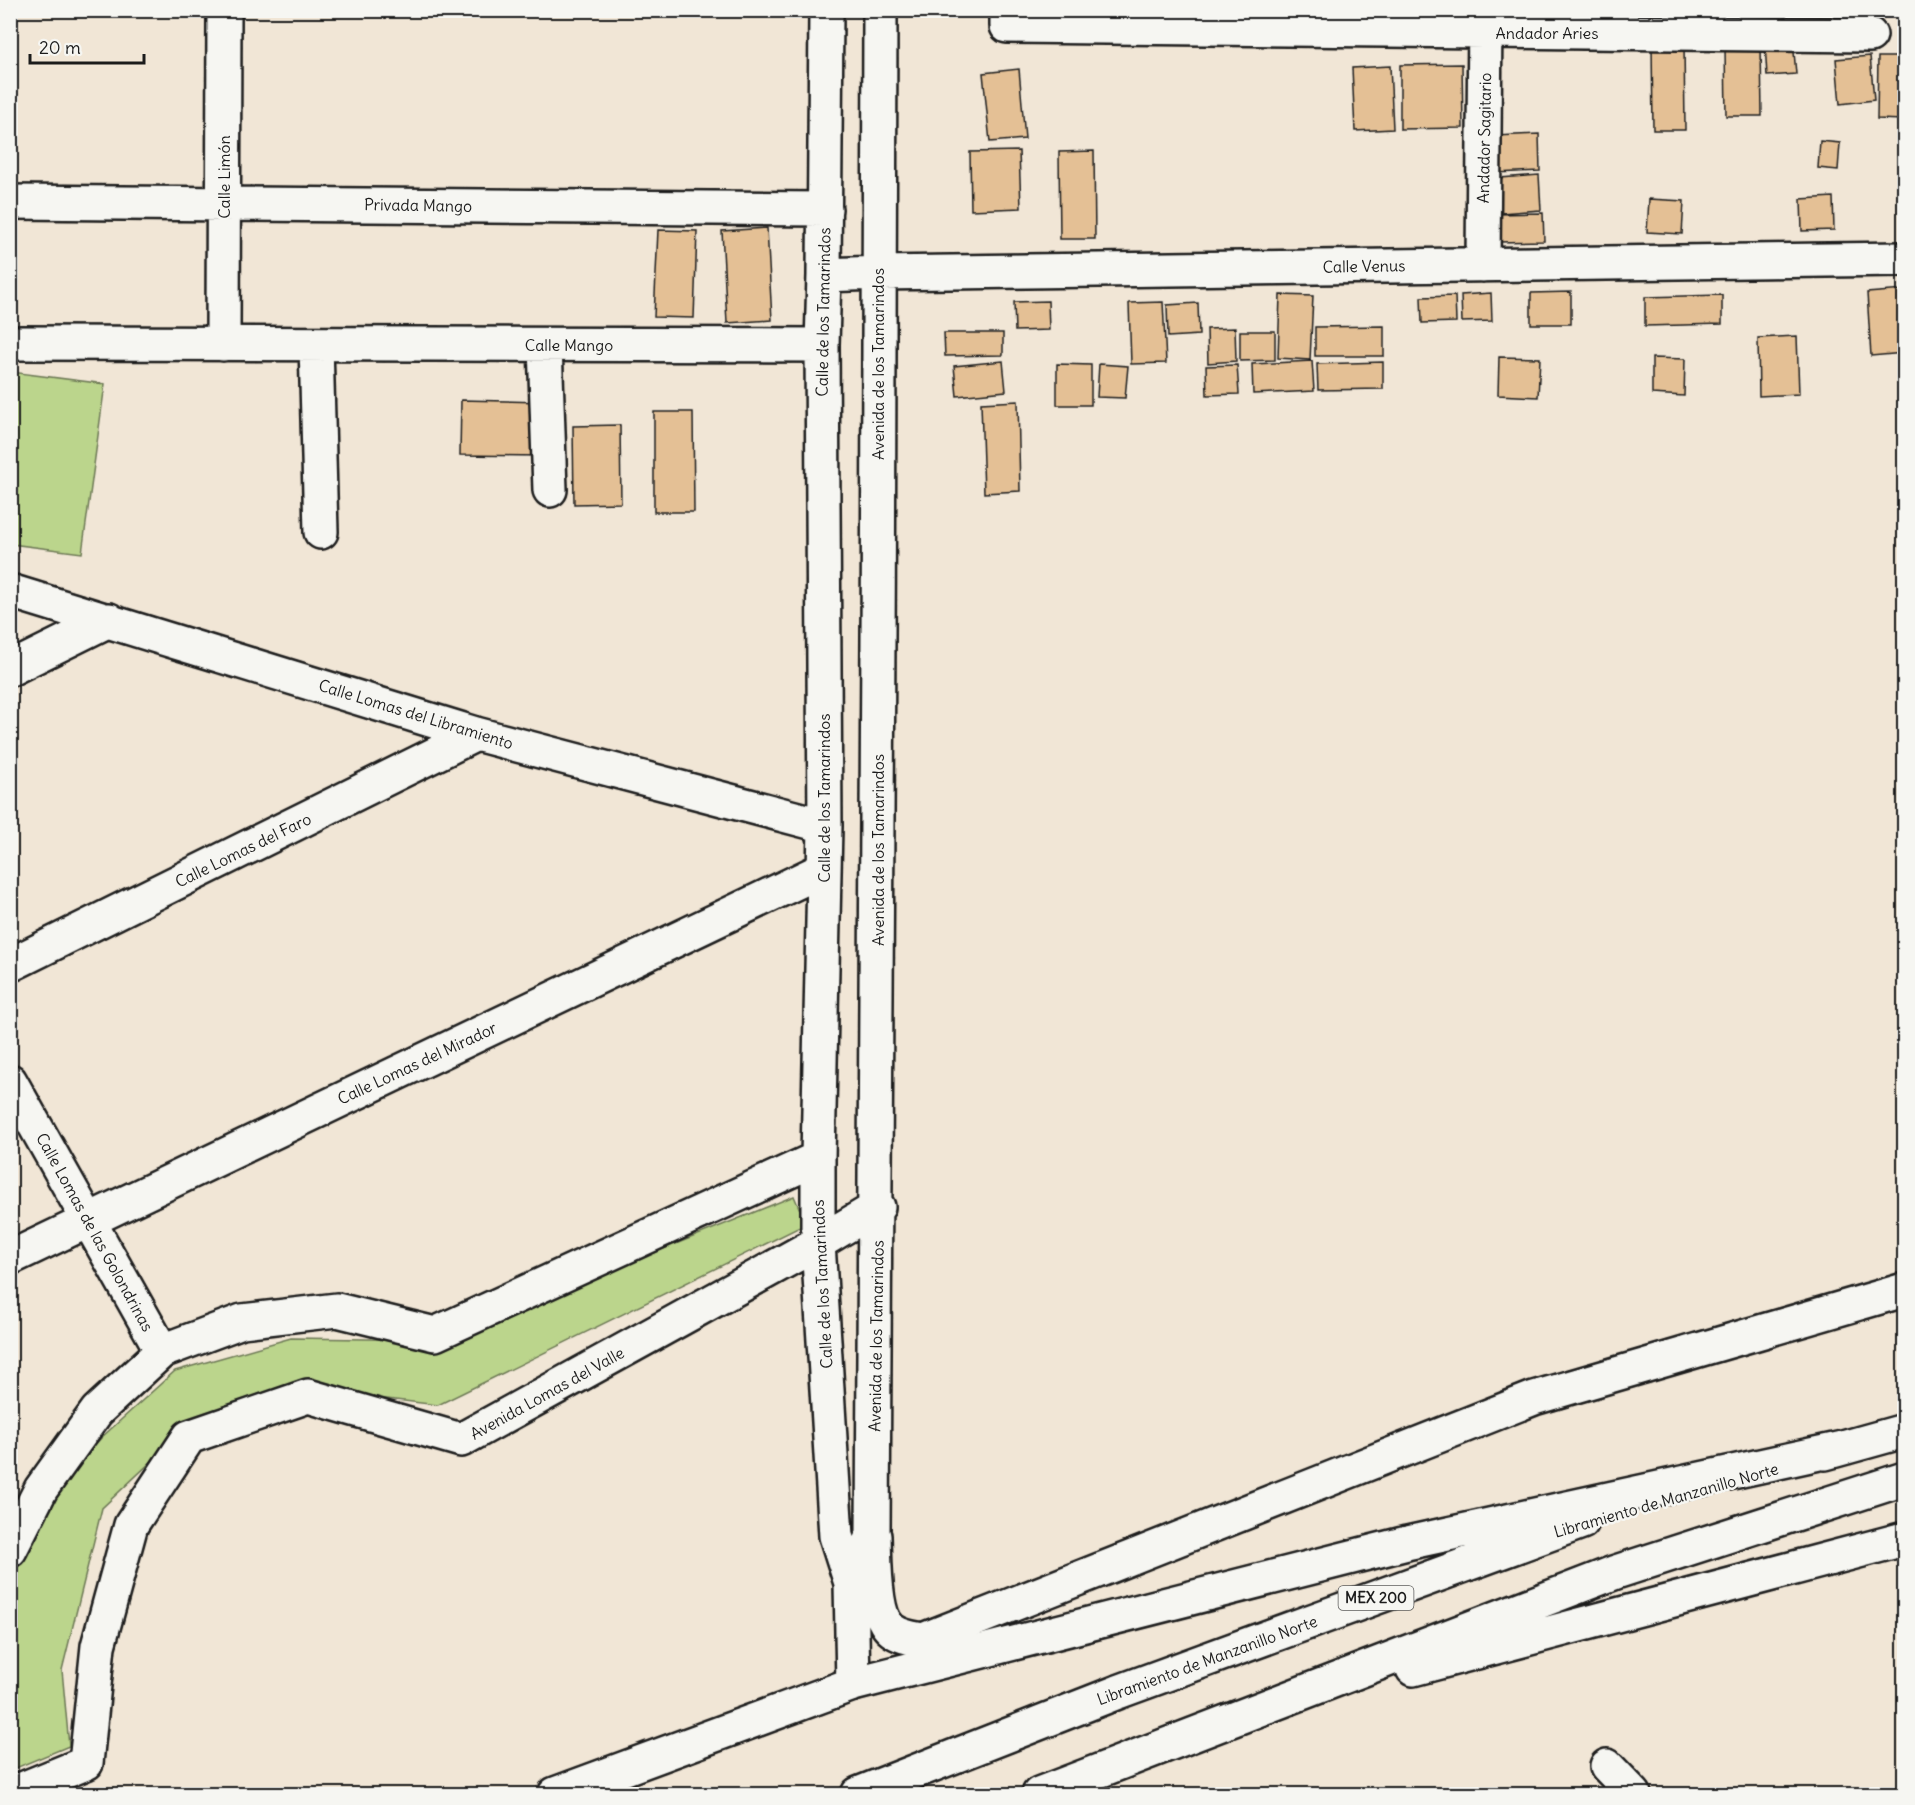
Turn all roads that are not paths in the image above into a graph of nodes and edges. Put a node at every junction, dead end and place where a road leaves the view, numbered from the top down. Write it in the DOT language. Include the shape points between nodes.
graph roads {
  1 [pos="224,10"];
  2 [pos="826,10"];
  3 [pos="880,10"];
  4 [pos="1007,18"];
  5 [pos="1485,22"];
  6 [pos="1870,35"];
  7 [pos="10,202"];
  8 [pos="224,204"];
  9 [pos="825,209"];
  10 [pos="1905,259"];
  11 [pos="1483,265"];
  12 [pos="878,273"];
  13 [pos="824,275"];
  14 [pos="10,343"];
  15 [pos="223,344"];
  16 [pos="316,344"];
  17 [pos="544,345"];
  18 [pos="822,345"];
  19 [pos="550,490"];
  20 [pos="321,532"];
  21 [pos="10,591"];
  22 [pos="109,620"];
  23 [pos="10,669"];
  24 [pos="476,734"];
  25 [pos="825,826"];
  26 [pos="824,868"];
  27 [pos="10,965"];
  28 [pos="10,1081"];
  29 [pos="818,1158"];
  30 [pos="878,1207"];
  31 [pos="88,1220"];
  32 [pos="818,1243"];
  33 [pos="10,1258"];
  34 [pos="1905,1290"];
  35 [pos="162,1351"];
  36 [pos="1905,1431"];
  37 [pos="1847,1447"];
  38 [pos="1905,1479"];
  39 [pos="873,1534"];
  40 [pos="836,1536"];
  41 [pos="1905,1539"];
  42 [pos="10,1550"];
  43 [pos="851,1583"];
  44 [pos="853,1684"];
  45 [pos="1249,1713"];
  46 [pos="1607,1766"];
  47 [pos="10,1794"];
  48 [pos="555,1794"];
  49 [pos="858,1794"];
  50 [pos="1039,1794"];
  51 [pos="1634,1794"];
  1 -- 8 [label="main road, Calle Limón"];
  2 -- 9 [label="main road, Calle de los Tamarindos"];
  3 -- 12 [label="main road, Avenida de los Tamarindos"];
  4 -- 5 [label="main road, Andador Aries"];
  5 -- 6 [label="main road, Andador Aries"];
  5 -- 11 [label="main road, Andador Sagitario"];
  7 -- 8 [label="main road, Privada Mango"];
  8 -- 9 [label="main road, Privada Mango"];
  8 -- 15 [label="main road, Calle Limón"];
  9 -- 13 [label="main road, Calle de los Tamarindos"];
  10 -- 11 [label="main road, Calle Venus"];
  11 -- 12 [label="main road, Calle Venus"];
  12 -- 13 [label="main road, Calle Venus"];
  12 -- 30 [label="main road, Avenida de los Tamarindos"];
  13 -- 18 [label="main road, Calle de los Tamarindos"];
  14 -- 15 [label="main road, Calle Mango"];
  15 -- 16 [label="main road, Calle Mango"];
  16 -- 17 [label="main road, Calle Mango"];
  16 -- 20 [label="main road"];
  17 -- 18 [label="main road, Calle Mango"];
  17 -- 19 [label="main road"];
  18 -- 25 [label="main road, Calle de los Tamarindos"];
  21 -- 22 [label="main road, Calle Lomas del Libramiento"];
  22 -- 23 [label="main road"];
  22 -- 24 [label="main road, Calle Lomas del Libramiento"];
  24 -- 25 [label="main road, Calle Lomas del Libramiento"];
  24 -- 27 [label="main road, Calle Lomas del Faro"];
  25 -- 26 [label="main road, Calle de los Tamarindos"];
  26 -- 29 [label="main road, Calle de los Tamarindos"];
  26 -- 31 [label="main road, Calle Lomas del Mirador"];
  28 -- 31 [label="main road, Calle Lomas de las Golondrinas"];
  29 -- 32 [label="main road, Calle de los Tamarindos"];
  29 -- 35 [label="main road" via="435,1334 338,1310 242,1321"];
  30 -- 32 [label="main road"];
  30 -- 39 [label="main road, Avenida de los Tamarindos"];
  31 -- 33 [label="main road, Calle Lomas del Mirador"];
  31 -- 35 [label="main road, Calle Lomas de las Golondrinas"];
  32 -- 40 [label="main road, Calle de los Tamarindos"];
  32 -- 47 [label="main road, Avenida Lomas del Valle" via="461,1440 308,1396 189,1437 131,1526 98,1646 86,1763"];
  34 -- 39 [label="main road" via="1534,1398 923,1640 891,1630 880,1613"];
  35 -- 42 [label="main road" via="97,1411 41,1489"];
  36 -- 37 [label="main road, Libramiento de Manzanillo Norte / MEX 200"];
  37 -- 44 [label="main road" via="1407,1543"];
  37 -- 49 [label="main road, Libramiento de Manzanillo Norte / MEX 200" via="1581,1523 1118,1692"];
  38 -- 45 [label="main road" via="1616,1572"];
  39 -- 40 [label="main road"];
  39 -- 43 [label="main road, Avenida de los Tamarindos"];
  40 -- 43 [label="main road, Calle de los Tamarindos"];
  41 -- 45 [label="main road"];
  43 -- 44 [label="main road, Avenida de los Tamarindos"];
  44 -- 48 [label="main road"];
  45 -- 50 [label="main road"];
  46 -- 51 [label="main road"];
}
